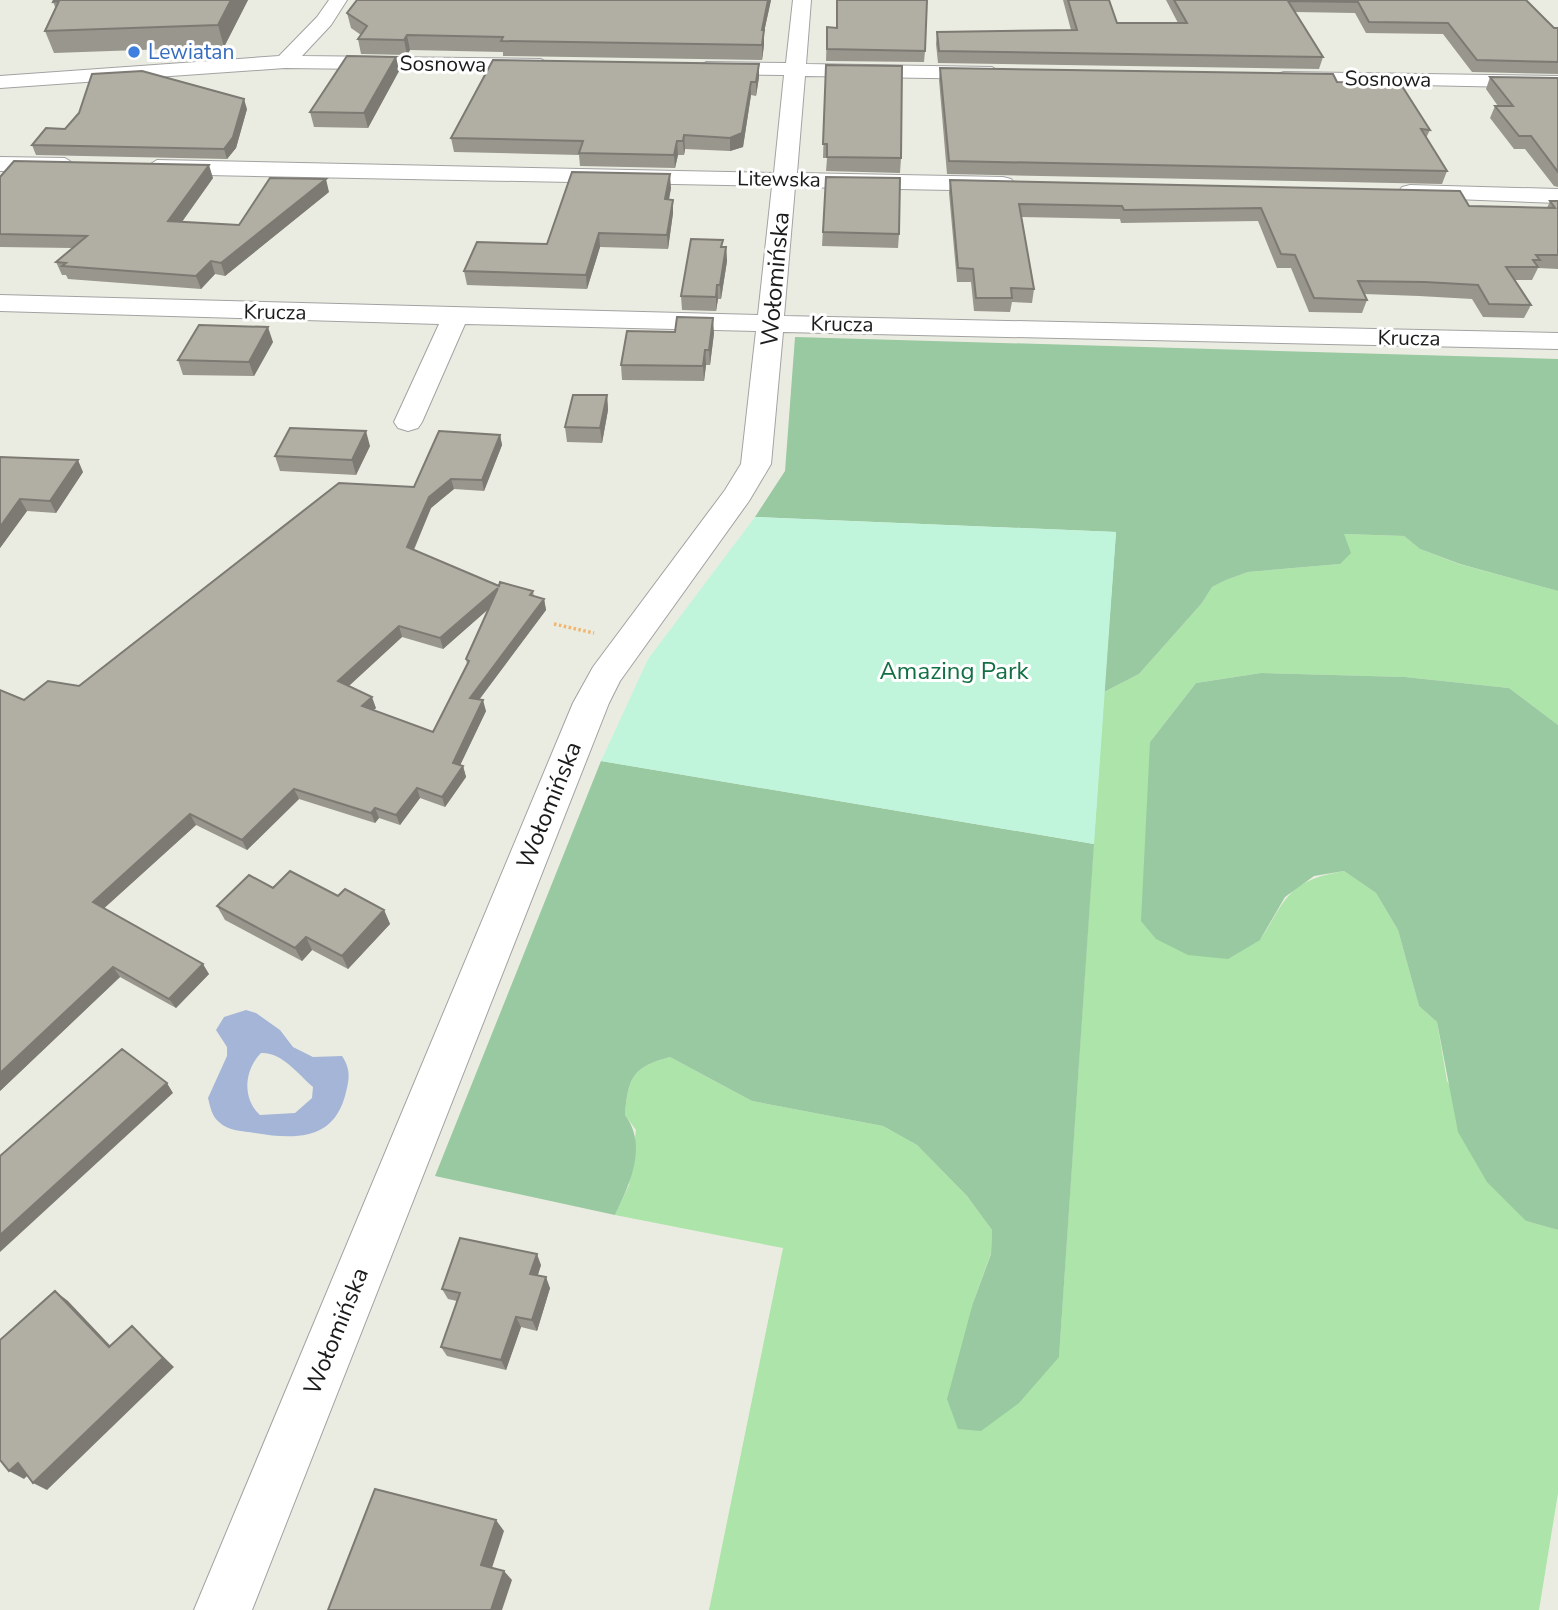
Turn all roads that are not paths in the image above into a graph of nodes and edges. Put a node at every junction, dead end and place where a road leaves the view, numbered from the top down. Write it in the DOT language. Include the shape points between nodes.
graph roads {
  1 [pos="338,0"];
  2 [pos="802,0"];
  3 [pos="285,62"];
  4 [pos="562,66"];
  5 [pos="687,68"];
  6 [pos="798,70"];
  7 [pos="1019,74"];
  8 [pos="1268,77"];
  9 [pos="0,82"];
  10 [pos="1558,82"];
  11 [pos="0,164"];
  12 [pos="84,166"];
  13 [pos="140,167"];
  14 [pos="783,179"];
  15 [pos="1032,184"];
  16 [pos="1392,192"];
  17 [pos="1558,196"];
  18 [pos="0,303"];
  19 [pos="456,315"];
  20 [pos="772,322"];
  21 [pos="1558,341"];
  22 [pos="408,422"];
  23 [pos="223,1610"];
  1 -- 3 [label="street"];
  2 -- 6 [label="street, Wołomińska"];
  3 -- 4 [label="street, Sosnowa"];
  3 -- 9 [label="street, Sosnowa"];
  5 -- 6 [label="street"];
  6 -- 7 [label="street"];
  6 -- 14 [label="street, Wołomińska"];
  8 -- 10 [label="street, Sosnowa"];
  11 -- 12 [label="street"];
  13 -- 14 [label="street, Litewska"];
  14 -- 15 [label="street, Litewska"];
  14 -- 20 [label="street, Wołomińska"];
  16 -- 17 [label="street"];
  18 -- 19 [label="street, Krucza"];
  19 -- 20 [label="street, Krucza"];
  19 -- 22 [label="street"];
  20 -- 21 [label="street, Krucza"];
  20 -- 23 [label="street, Wołomińska" via="756,464 605,676 591,703"];
}
